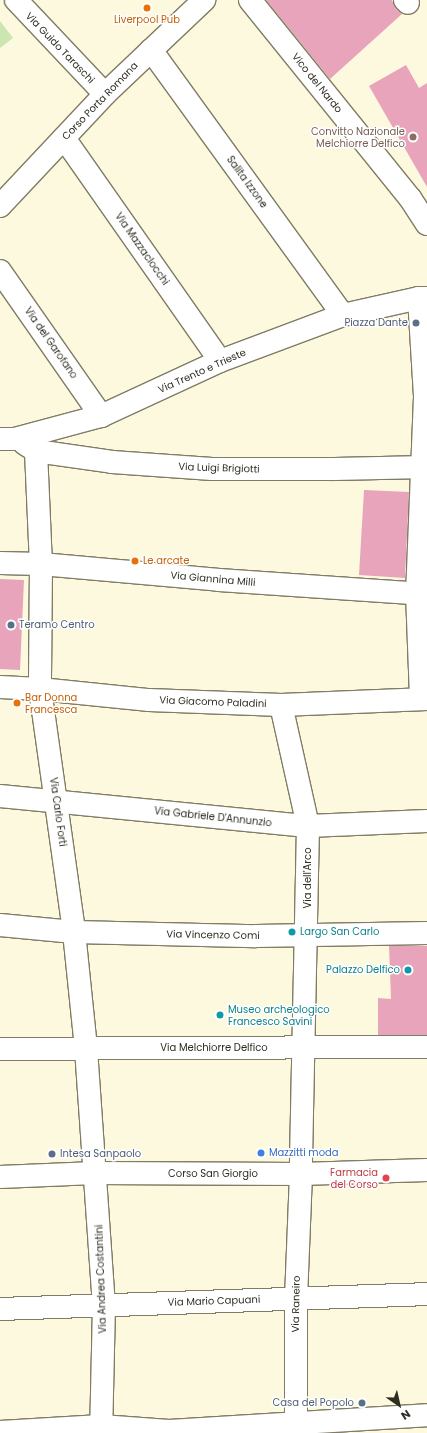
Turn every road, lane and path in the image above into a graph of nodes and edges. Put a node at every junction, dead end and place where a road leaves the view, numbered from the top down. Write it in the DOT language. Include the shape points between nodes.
graph roads {
  1 [pos="16,0"];
  2 [pos="204,0"];
  3 [pos="250,0"];
  4 [pos="151,50"];
  5 [pos="105,94"];
  6 [pos="64,138"];
  7 [pos="0,206"];
  8 [pos="427,224"];
  9 [pos="0,270"];
  10 [pos="423,298"];
  11 [pos="344,315"];
  12 [pos="220,360"];
  13 [pos="102,416"];
  14 [pos="8,439"];
  15 [pos="36,451"];
  16 [pos="425,467"];
  17 [pos="0,564"];
  18 [pos="41,564"];
  19 [pos="422,593"];
  20 [pos="0,687"];
  21 [pos="40,689"];
  22 [pos="424,699"];
  23 [pos="281,705"];
  24 [pos="0,796"];
  25 [pos="56,800"];
  26 [pos="427,821"];
  27 [pos="308,826"];
  28 [pos="0,925"];
  29 [pos="74,932"];
  30 [pos="427,932"];
  31 [pos="305,934"];
  32 [pos="427,1047"];
  33 [pos="302,1048"];
  34 [pos="0,1049"];
  35 [pos="86,1049"];
  36 [pos="427,1170"];
  37 [pos="95,1173"];
  38 [pos="301,1174"];
  39 [pos="0,1177"];
  40 [pos="427,1294"];
  41 [pos="296,1298"];
  42 [pos="104,1305"];
  43 [pos="0,1309"];
  44 [pos="427,1415"];
  45 [pos="295,1428"];
  46 [pos="101,1430"];
  47 [pos="0,1432"];
  1 -- 5 [label="street, Via Guido Taraschi"];
  2 -- 4 [label="street, Corso Porta Romana"];
  3 -- 8 [label="street, Vico del Nardo" via="410,198"];
  4 -- 5 [label="street, Corso Porta Romana"];
  4 -- 11 [label="street, Salita Izzone"];
  5 -- 6 [label="street, Corso Porta Romana"];
  6 -- 7 [label="street, Corso Porta Romana"];
  6 -- 12 [label="street, Via Mazzaclocchi"];
  9 -- 13 [label="street, Via del Garofano"];
  10 -- 11 [label="street, Via Trento e Trieste"];
  10 -- 16 [label="street"];
  11 -- 12 [label="street, Via Trento e Trieste"];
  12 -- 13 [label="street, Via Trento e Trieste"];
  13 -- 14 [label="street, Via Trento e Trieste"];
  14 -- 15 [label="street, Via Luigi Brigiotti"];
  15 -- 16 [label="street, Via Luigi Brigiotti" via="112,462 212,469"];
  15 -- 18 [label="street, Via Carlo Forti"];
  16 -- 19 [label="street"];
  17 -- 18 [label="street, Via Giannina Milli"];
  18 -- 19 [label="street, Via Giannina Milli" via="220,580"];
  18 -- 21 [label="street, Via Carlo Forti"];
  19 -- 22 [label="street"];
  20 -- 21 [label="street, Via Giacomo Paladini"];
  21 -- 23 [label="street, Via Giacomo Paladini" via="149,700"];
  21 -- 25 [label="street, Via Carlo Forti"];
  22 -- 23 [label="street, Via Giacomo Paladini"];
  23 -- 27 [label="street, Via dell'Arco"];
  24 -- 25 [label="street, Via Gabriele D'Annunzio"];
  25 -- 27 [label="street, Via Gabriele D'Annunzio"];
  25 -- 29 [label="street, Via Carlo Forti"];
  26 -- 27 [label="street, Via Gabriele D'Annunzio"];
  27 -- 31 [label="street, Via dell'Arco" via="308,911"];
  28 -- 29 [label="street, Via Vincenzo Comi"];
  29 -- 31 [label="street, Via Vincenzo Comi" via="256,936"];
  29 -- 35 [label="street, Via Carlo Forti"];
  30 -- 31 [label="street, Via Vincenzo Comi"];
  31 -- 33 [label="street, Via dell'Arco"];
  32 -- 33 [label="street, Via Melchiorre Delfico"];
  33 -- 35 [label="street, Via Melchiorre Delfico"];
  33 -- 38 [label="street, Via dell'Arco"];
  34 -- 35 [label="street, Via Melchiorre Delfico"];
  35 -- 37 [label="street, Via Carlo Forti"];
  36 -- 38 [label="street, Corso San Giorgio"];
  37 -- 38 [label="street, Corso San Giorgio"];
  37 -- 39 [label="street, Corso San Giorgio"];
  37 -- 42 [label="street, Via Andrea Costantini"];
  38 -- 41 [label="street, Via Raneiro"];
  40 -- 41 [label="street, Via Mario Capuani"];
  41 -- 42 [label="street, Via Mario Capuani"];
  41 -- 45 [label="street, Via Raneiro"];
  42 -- 43 [label="street, Via Mario Capuani"];
  42 -- 46 [label="street, Via Andrea Costantini"];
  44 -- 45 [label="street"];
  45 -- 46 [label="street"];
  46 -- 47 [label="street"];
}
